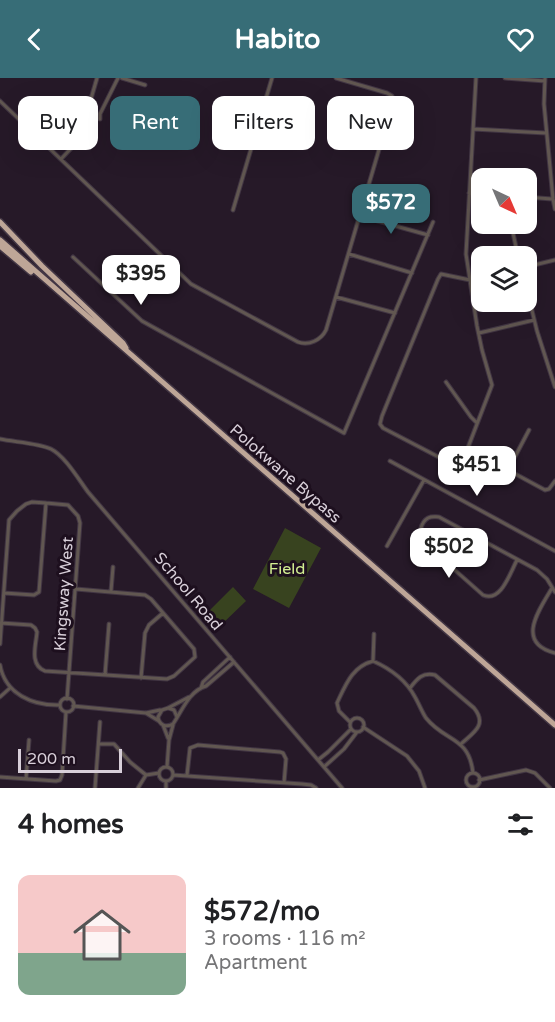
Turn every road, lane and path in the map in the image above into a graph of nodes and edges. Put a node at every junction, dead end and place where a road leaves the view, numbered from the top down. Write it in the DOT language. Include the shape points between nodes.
graph roads {
  1 [pos="98,78"];
  2 [pos="120,78"];
  3 [pos="272,78"];
  4 [pos="336,78"];
  5 [pos="476,78"];
  6 [pos="505,78"];
  7 [pos="545,79"];
  8 [pos="145,85"];
  9 [pos="0,101"];
  10 [pos="100,119"];
  11 [pos="473,129"];
  12 [pos="547,134"];
  13 [pos="61,159"];
  14 [pos="469,193"];
  15 [pos="537,198"];
  16 [pos="552,199"];
  17 [pos="555,209"];
  18 [pos="233,210"];
  19 [pos="360,216"];
  20 [pos="0,222"];
  21 [pos="433,222"];
  22 [pos="428,235"];
  23 [pos="0,240"];
  24 [pos="0,246"];
  25 [pos="349,254"];
  26 [pos="73,257"];
  27 [pos="555,260"];
  28 [pos="537,264"];
  29 [pos="412,273"];
  30 [pos="470,280"];
  31 [pos="336,297"];
  32 [pos="532,312"];
  33 [pos="395,313"];
  34 [pos="90,320"];
  35 [pos="534,320"];
  36 [pos="479,333"];
  37 [pos="128,352"];
  38 [pos="446,382"];
  39 [pos="555,387"];
  40 [pos="477,423"];
  41 [pos="529,430"];
  42 [pos="0,439"];
  43 [pos="467,450"];
  44 [pos="390,461"];
  45 [pos="507,470"];
  46 [pos="424,480"];
  47 [pos="555,481"];
  48 [pos="46,503"];
  49 [pos="387,546"];
  50 [pos="555,551"];
  51 [pos="517,560"];
  52 [pos="113,567"];
  53 [pos="552,588"];
  54 [pos="75,589"];
  55 [pos="111,591"];
  56 [pos="4,592"];
  57 [pos="555,592"];
  58 [pos="163,613"];
  59 [pos="1,623"];
  60 [pos="109,624"];
  61 [pos="374,634"];
  62 [pos="0,644"];
  63 [pos="555,653"];
  64 [pos="230,657"];
  65 [pos="373,661"];
  66 [pos="234,662"];
  67 [pos="0,665"];
  68 [pos="69,673"];
  69 [pos="105,675"];
  70 [pos="141,678"];
  71 [pos="10,688"];
  72 [pos="201,688"];
  73 [pos="410,688"];
  74 [pos="191,696"];
  75 [pos="0,697"];
  76 [pos="67,699"];
  77 [pos="60,705"];
  78 [pos="73,706"];
  79 [pos="168,708"];
  80 [pos="162,710"];
  81 [pos="66,712"];
  82 [pos="146,713"];
  83 [pos="177,717"];
  84 [pos="159,721"];
  85 [pos="100,722"];
  86 [pos="350,722"];
  87 [pos="173,724"];
  88 [pos="163,725"];
  89 [pos="555,725"];
  90 [pos="363,727"];
  91 [pos="351,729"];
  92 [pos="357,732"];
  93 [pos="29,740"];
  94 [pos="169,740"];
  95 [pos="99,744"];
  96 [pos="461,744"];
  97 [pos="318,760"];
  98 [pos="324,766"];
  99 [pos="167,767"];
  100 [pos="159,773"];
  101 [pos="473,773"];
  102 [pos="146,775"];
  103 [pos="173,775"];
  104 [pos="187,775"];
  105 [pos="0,777"];
  106 [pos="26,779"];
  107 [pos="480,780"];
  108 [pos="166,781"];
  109 [pos="284,783"];
  110 [pos="425,787"];
  111 [pos="478,787"];
  112 [pos="95,788"];
  113 [pos="138,788"];
  114 [pos="166,788"];
  115 [pos="316,788"];
  116 [pos="342,788"];
  117 [pos="418,788"];
  118 [pos="550,788"];
  1 -- 13 [label="street" via="79,140"];
  2 -- 8 [label="street"];
  2 -- 10 [label="street"];
  3 -- 18 [label="street"];
  4 -- 19 [label="street" via="387,93 393,100"];
  5 -- 11 [label="street"];
  6 -- 7 [label="street"];
  7 -- 12 [label="street"];
  9 -- 13 [label="street"];
  11 -- 12 [label="street"];
  11 -- 14 [label="street"];
  12 -- 16 [label="street"];
  13 -- 31 [label="street" via="191,284 298,342 320,339"];
  14 -- 30 [label="street" via="466,245"];
  15 -- 16 [label="street"];
  16 -- 17 [label="street"];
  19 -- 22 [label="street"];
  19 -- 25 [label="street"];
  20 -- 37 [label="highway"];
  21 -- 22 [label="street"];
  22 -- 29 [label="street"];
  23 -- 34 [label="highway, Polokwane Bypass"];
  24 -- 34 [label="highway"];
  25 -- 29 [label="street"];
  25 -- 31 [label="street"];
  26 -- 33 [label="street" via="142,321 344,433"];
  27 -- 28 [label="street"];
  29 -- 33 [label="street"];
  30 -- 36 [label="street"];
  30 -- 43 [label="street" via="441,274 380,424 454,465 461,463"];
  31 -- 33 [label="street"];
  32 -- 35 [label="street"];
  34 -- 37 [label="highway, Polokwane Bypass"];
  35 -- 36 [label="street"];
  35 -- 39 [label="street"];
  36 -- 40 [label="street" via="492,385"];
  37 -- 89 [label="highway, Polokwane Bypass"];
  38 -- 40 [label="street"];
  40 -- 43 [label="street"];
  41 -- 45 [label="street"];
  42 -- 64 [label="street, School Road" via="57,453"];
  43 -- 45 [label="street"];
  44 -- 46 [label="street"];
  45 -- 47 [label="street" via="544,490"];
  46 -- 49 [label="street"];
  46 -- 50 [label="street"];
  48 -- 54 [label="street, Kingsway West" via="68,505 79,517"];
  48 -- 56 [label="street" via="27,504 9,520"];
  48 -- 56 [label="street" via="39,592"];
  51 -- 51 [label="street" via="502,588 488,597 422,541 420,530 426,519 439,517"];
  51 -- 53 [label="street" via="537,570"];
  52 -- 55 [label="street"];
  53 -- 57 [label="street"];
  53 -- 63 [label="street" via="534,620 532,633 544,650"];
  54 -- 55 [label="street"];
  54 -- 68 [label="street, Kingsway West"];
  55 -- 58 [label="street" via="145,595"];
  56 -- 59 [label="street"];
  58 -- 70 [label="street" via="144,633"];
  58 -- 70 [label="street" via="194,649 195,657 169,679"];
  59 -- 62 [label="street"];
  59 -- 68 [label="street" via="33,626 37,632 38,667"];
  60 -- 69 [label="street"];
  61 -- 65 [label="street"];
  64 -- 66 [label="street, School Road"];
  64 -- 72 [label="street"];
  65 -- 73 [label="street" via="398,675"];
  65 -- 86 [label="street" via="357,668 337,703"];
  66 -- 72 [label="street"];
  66 -- 97 [label="street, School Road"];
  67 -- 71 [label="street"];
  68 -- 69 [label="street"];
  68 -- 76 [label="street, Kingsway West"];
  69 -- 70 [label="street"];
  71 -- 75 [label="street"];
  71 -- 77 [label="street" via="29,700"];
  72 -- 74 [label="street"];
  73 -- 96 [label="street" via="427,718"];
  73 -- 96 [label="street" via="419,676 435,675 474,708 479,725"];
  74 -- 79 [label="street"];
  74 -- 83 [label="street"];
  76 -- 77 [label="street"];
  76 -- 78 [label="street"];
  77 -- 81 [label="street"];
  78 -- 81 [label="street"];
  78 -- 82 [label="street"];
  79 -- 80 [label="street"];
  79 -- 83 [label="street"];
  80 -- 82 [label="street"];
  80 -- 84 [label="street"];
  81 -- 106 [label="street" via="60,780"];
  82 -- 84 [label="street"];
  83 -- 87 [label="street"];
  84 -- 88 [label="street"];
  85 -- 95 [label="street"];
  86 -- 90 [label="street" via="359,718"];
  86 -- 91 [label="street"];
  87 -- 88 [label="street"];
  87 -- 94 [label="street"];
  88 -- 94 [label="street"];
  90 -- 92 [label="street"];
  90 -- 110 [label="street" via="407,756"];
  91 -- 92 [label="street"];
  91 -- 97 [label="street"];
  92 -- 98 [label="street"];
  93 -- 106 [label="street"];
  94 -- 99 [label="street"];
  95 -- 102 [label="street" via="114,744"];
  95 -- 112 [label="street"];
  96 -- 101 [label="street"];
  97 -- 98 [label="street, School Road"];
  98 -- 116 [label="street, School Road"];
  99 -- 100 [label="street"];
  99 -- 103 [label="street"];
  100 -- 102 [label="street"];
  100 -- 108 [label="street"];
  101 -- 107 [label="street"];
  101 -- 111 [label="street" via="467,776 466,783"];
  102 -- 113 [label="street"];
  103 -- 104 [label="street"];
  103 -- 108 [label="street"];
  104 -- 109 [label="street"];
  104 -- 109 [label="street" via="193,746 233,748 283,753"];
  105 -- 106 [label="street"];
  107 -- 111 [label="street"];
  107 -- 118 [label="street" via="526,770 536,773"];
  108 -- 114 [label="street"];
  109 -- 115 [label="street"];
  110 -- 117 [label="street"];
}
